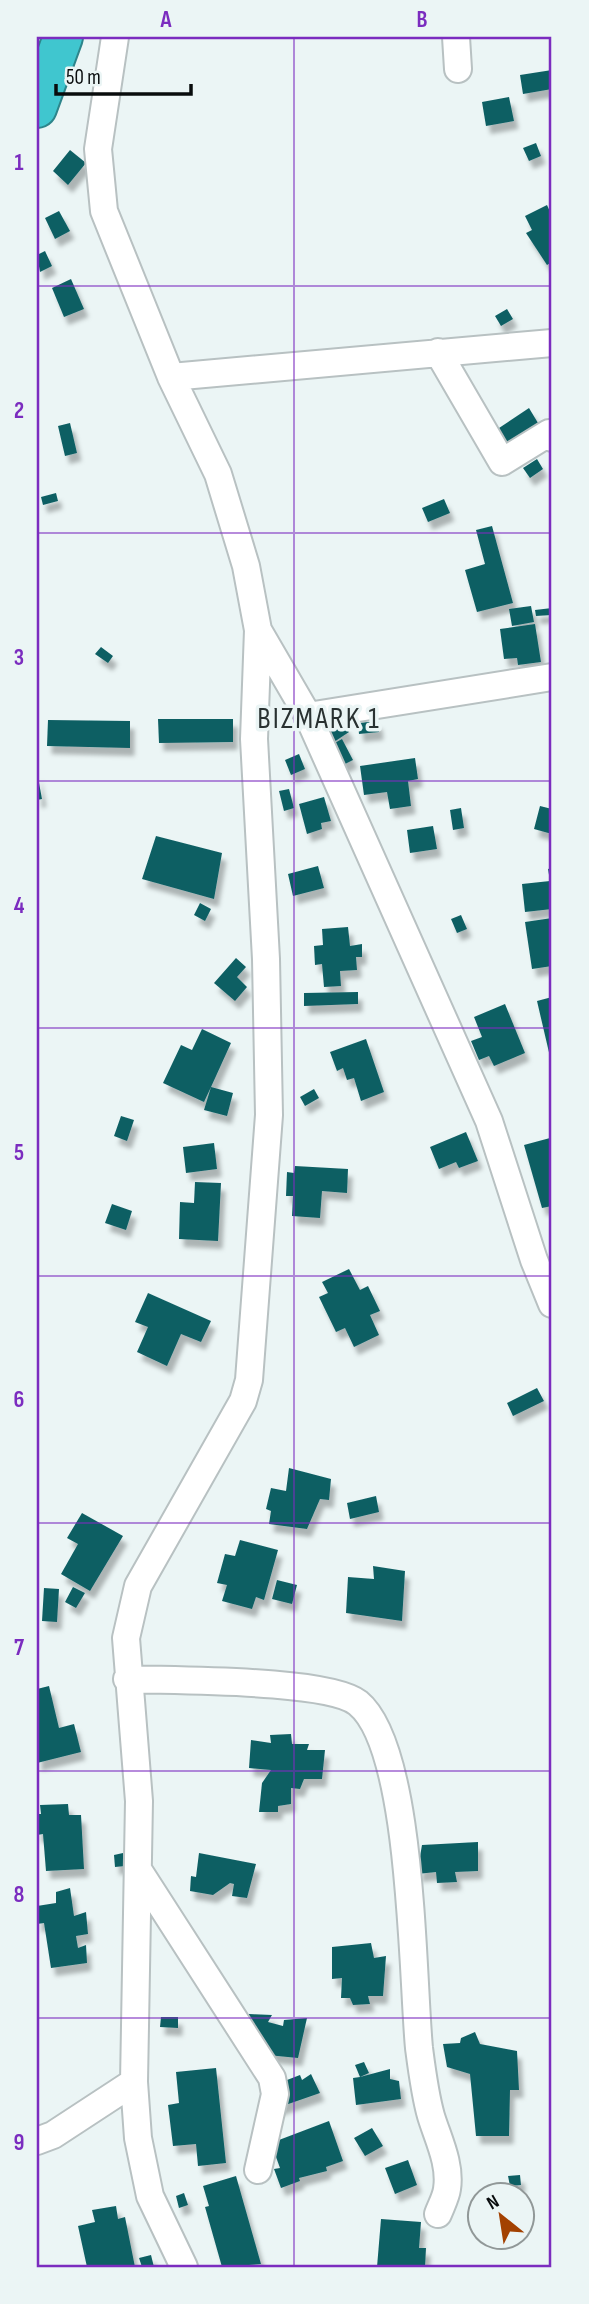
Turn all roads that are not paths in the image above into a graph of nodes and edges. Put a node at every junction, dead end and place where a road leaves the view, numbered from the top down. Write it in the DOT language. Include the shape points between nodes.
graph roads {
  1 [pos="62,37"];
  2 [pos="116,37"];
  3 [pos="456,37"];
  4 [pos="458,69"];
  5 [pos="37,108"];
  6 [pos="552,343"];
  7 [pos="438,352"];
  8 [pos="171,377"];
  9 [pos="552,438"];
  10 [pos="258,630"];
  11 [pos="552,677"];
  12 [pos="308,716"];
  13 [pos="552,1304"];
  14 [pos="127,1679"];
  15 [pos="139,1871"];
  16 [pos="134,2082"];
  17 [pos="37,2141"];
  18 [pos="258,2170"];
  19 [pos="438,2214"];
  20 [pos="184,2267"];
  1 -- 5 [label="highway"];
  2 -- 8 [label="street" via="98,149 104,211"];
  3 -- 4 [label="street"];
  6 -- 7 [label="street"];
  7 -- 8 [label="street"];
  7 -- 9 [label="street" via="502,461 549,433"];
  8 -- 10 [label="street" via="218,474 246,566"];
  10 -- 12 [label="street"];
  10 -- 14 [label="street" via="254,726 269,1115 249,1380 243,1401 138,1586 126,1638"];
  11 -- 12 [label="street"];
  12 -- 13 [label="street" via="489,1121"];
  14 -- 15 [label="street" via="139,1801"];
  14 -- 19 [label="street" via="317,1688 355,1700 369,1713 388,1758 398,1816 419,2050 447,2174 447,2190"];
  15 -- 16 [label="street"];
  15 -- 18 [label="street" via="272,2078 275,2094"];
  16 -- 17 [label="street"];
  16 -- 20 [label="street" via="138,2138 150,2196"];
}
